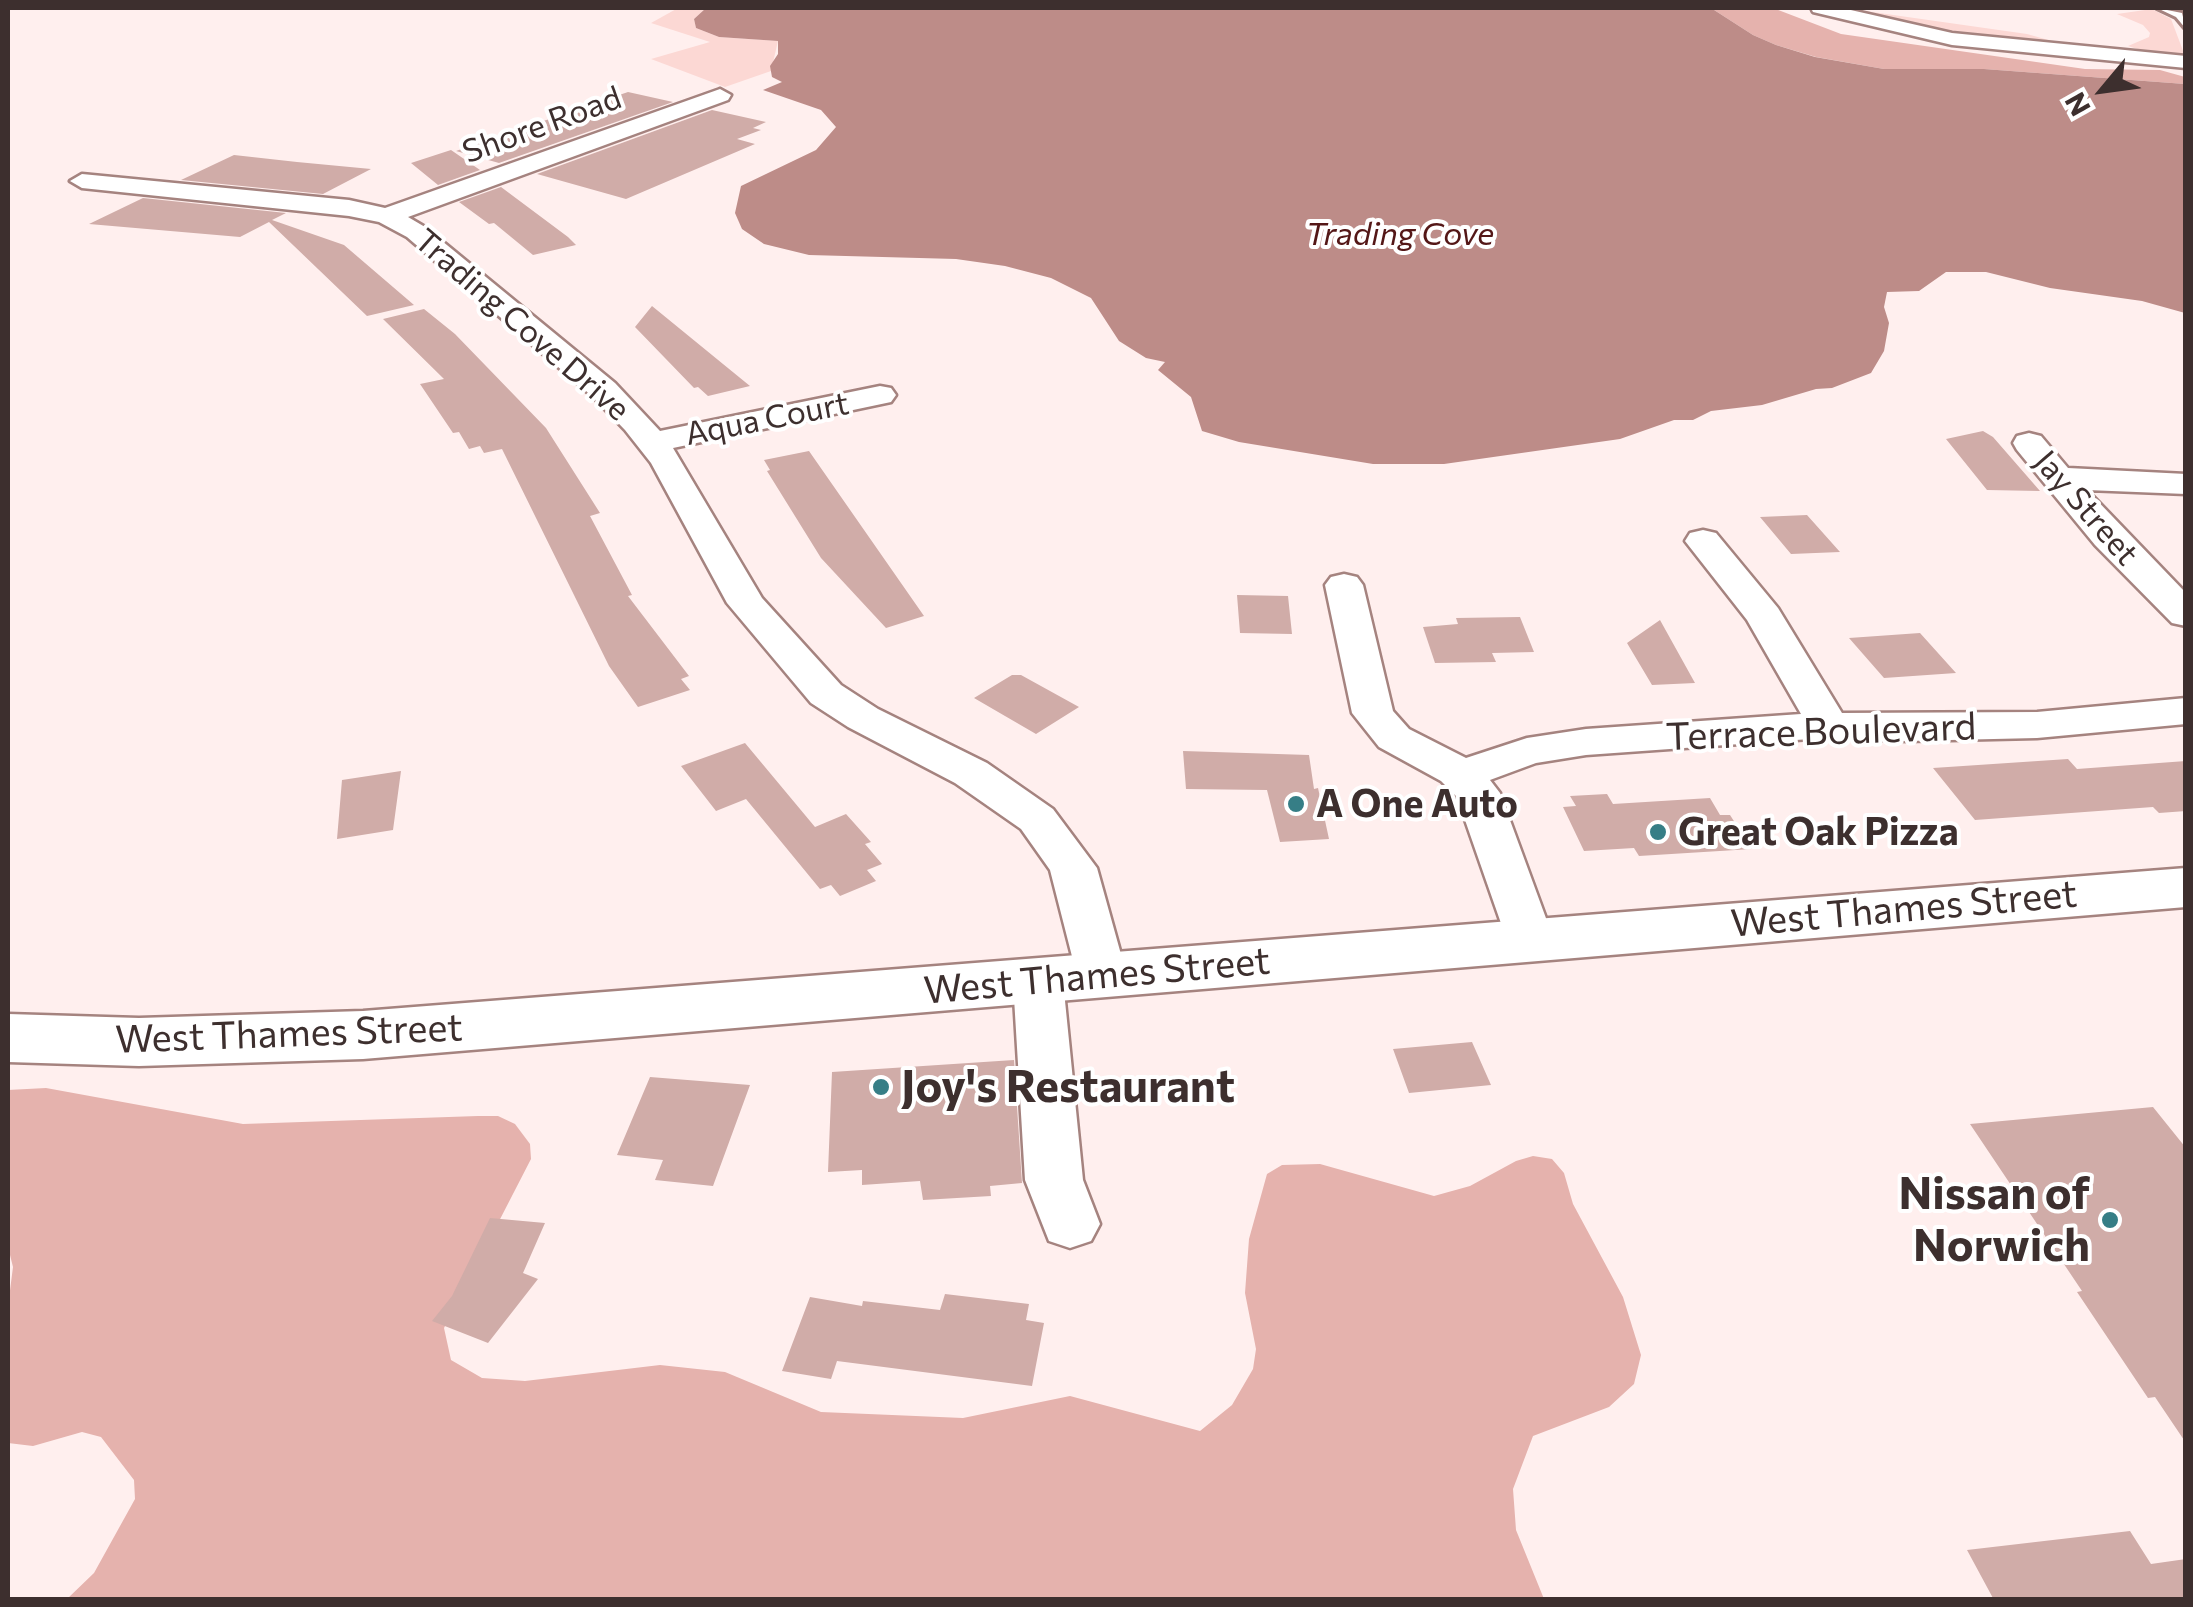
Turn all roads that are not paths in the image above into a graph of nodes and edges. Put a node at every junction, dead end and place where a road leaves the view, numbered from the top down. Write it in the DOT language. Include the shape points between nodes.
graph roads {
  1 [pos="1820,8"];
  2 [pos="2162,8"];
  3 [pos="2186,26"];
  4 [pos="2186,62"];
  5 [pos="720,94"];
  6 [pos="82,181"];
  7 [pos="387,216"];
  8 [pos="880,395"];
  9 [pos="653,442"];
  10 [pos="2029,443"];
  11 [pos="2058,478"];
  12 [pos="2186,484"];
  13 [pos="1703,541"];
  14 [pos="1344,585"];
  15 [pos="2186,615"];
  16 [pos="2186,711"];
  17 [pos="1828,725"];
  18 [pos="1462,775"];
  19 [pos="2186,887"];
  20 [pos="1529,940"];
  21 [pos="1102,976"];
  22 [pos="1038,981"];
  23 [pos="8,1038"];
  24 [pos="1070,1224"];
  1 -- 4 [label="street" via="1970,41"];
  2 -- 3 [label="lane"];
  5 -- 7 [label="street, Shore Road"];
  6 -- 7 [label="street, Trading Cove Drive"];
  7 -- 9 [label="street, Trading Cove Drive" via="416,232 553,346"];
  8 -- 9 [label="street, Aqua Court"];
  9 -- 21 [label="street, Trading Cove Drive" via="739,592 807,676 842,706 995,788 1048,832 1080,886"];
  10 -- 11 [label="street, Jay Street"];
  11 -- 12 [label="street"];
  11 -- 15 [label="street, Jay Street"];
  13 -- 17 [label="street" via="1764,616"];
  14 -- 18 [label="street" via="1372,713 1402,744"];
  16 -- 17 [label="street, Terrace Boulevard" via="2038,725"];
  17 -- 18 [label="street, Terrace Boulevard" via="1560,744"];
  18 -- 20 [label="street" via="1478,793"];
  19 -- 20 [label="main road, West Thames Street"];
  20 -- 21 [label="main road, West Thames Street"];
  21 -- 22 [label="main road, West Thames Street"];
  22 -- 23 [label="main road, West Thames Street" via="363,1035 139,1042"];
  22 -- 24 [label="street" via="1054,1180"];
}
